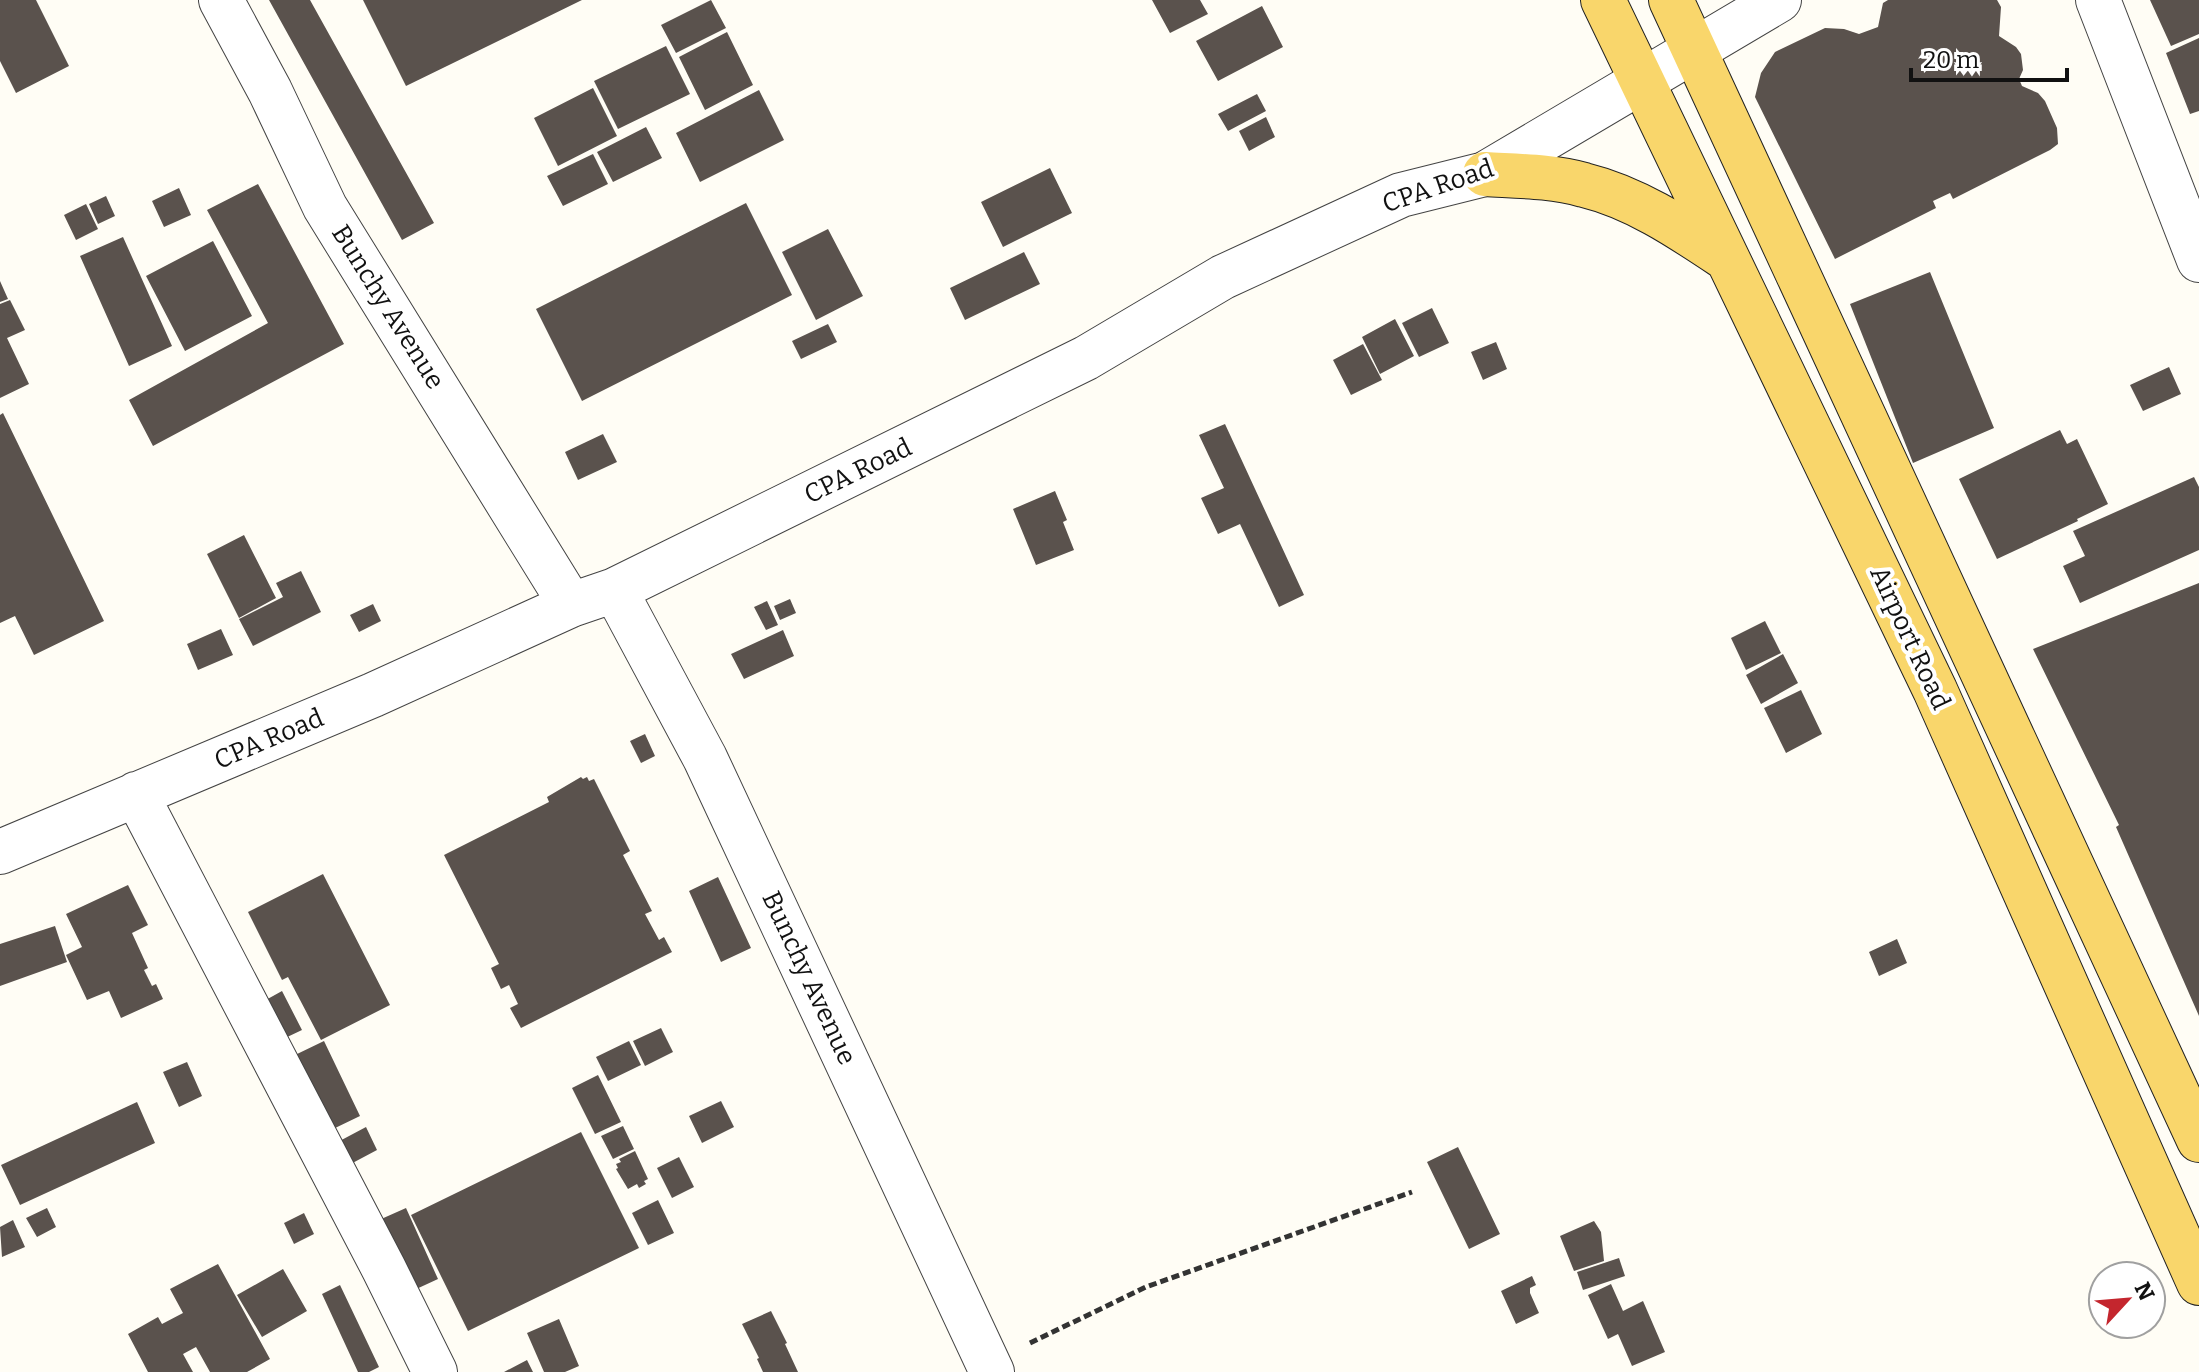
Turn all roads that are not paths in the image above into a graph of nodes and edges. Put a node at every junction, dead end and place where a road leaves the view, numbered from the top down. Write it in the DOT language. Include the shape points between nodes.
graph roads {
  1 [pos="221,0"];
  2 [pos="1603,0"];
  3 [pos="1671,0"];
  4 [pos="1779,0"];
  5 [pos="2098,0"];
  6 [pos="1695,50"];
  7 [pos="1642,81"];
  8 [pos="1485,174"];
  9 [pos="1728,260"];
  10 [pos="2199,260"];
  11 [pos="615,590"];
  12 [pos="571,605"];
  13 [pos="136,794"];
  14 [pos="0,852"];
  15 [pos="2199,1140"];
  16 [pos="2199,1283"];
  17 [pos="990,1369"];
  18 [pos="435,1372"];
  1 -- 12 [label="street, Bunchy Avenue" via="325,207"];
  2 -- 7 [label="main road, Airport Road"];
  3 -- 6 [label="main road, Airport Road"];
  4 -- 6 [label="street, CPA Road"];
  5 -- 10 [label="street"];
  6 -- 7 [label="street, CPA Road"];
  6 -- 15 [label="main road, Airport Road"];
  7 -- 8 [label="street, CPA Road"];
  7 -- 9 [label="main road, Airport Road"];
  8 -- 9 [label="main road" via="1584,184 1618,196 1666,219"];
  8 -- 11 [label="street, CPA Road" via="1401,195 1223,277 1086,358"];
  9 -- 16 [label="main road, Airport Road" via="1935,690"];
  11 -- 12 [label="street, CPA Road"];
  11 -- 17 [label="street, Bunchy Avenue" via="705,758"];
  12 -- 13 [label="street, CPA Road"];
  13 -- 14 [label="street, CPA Road"];
  13 -- 18 [label="street"];
}
